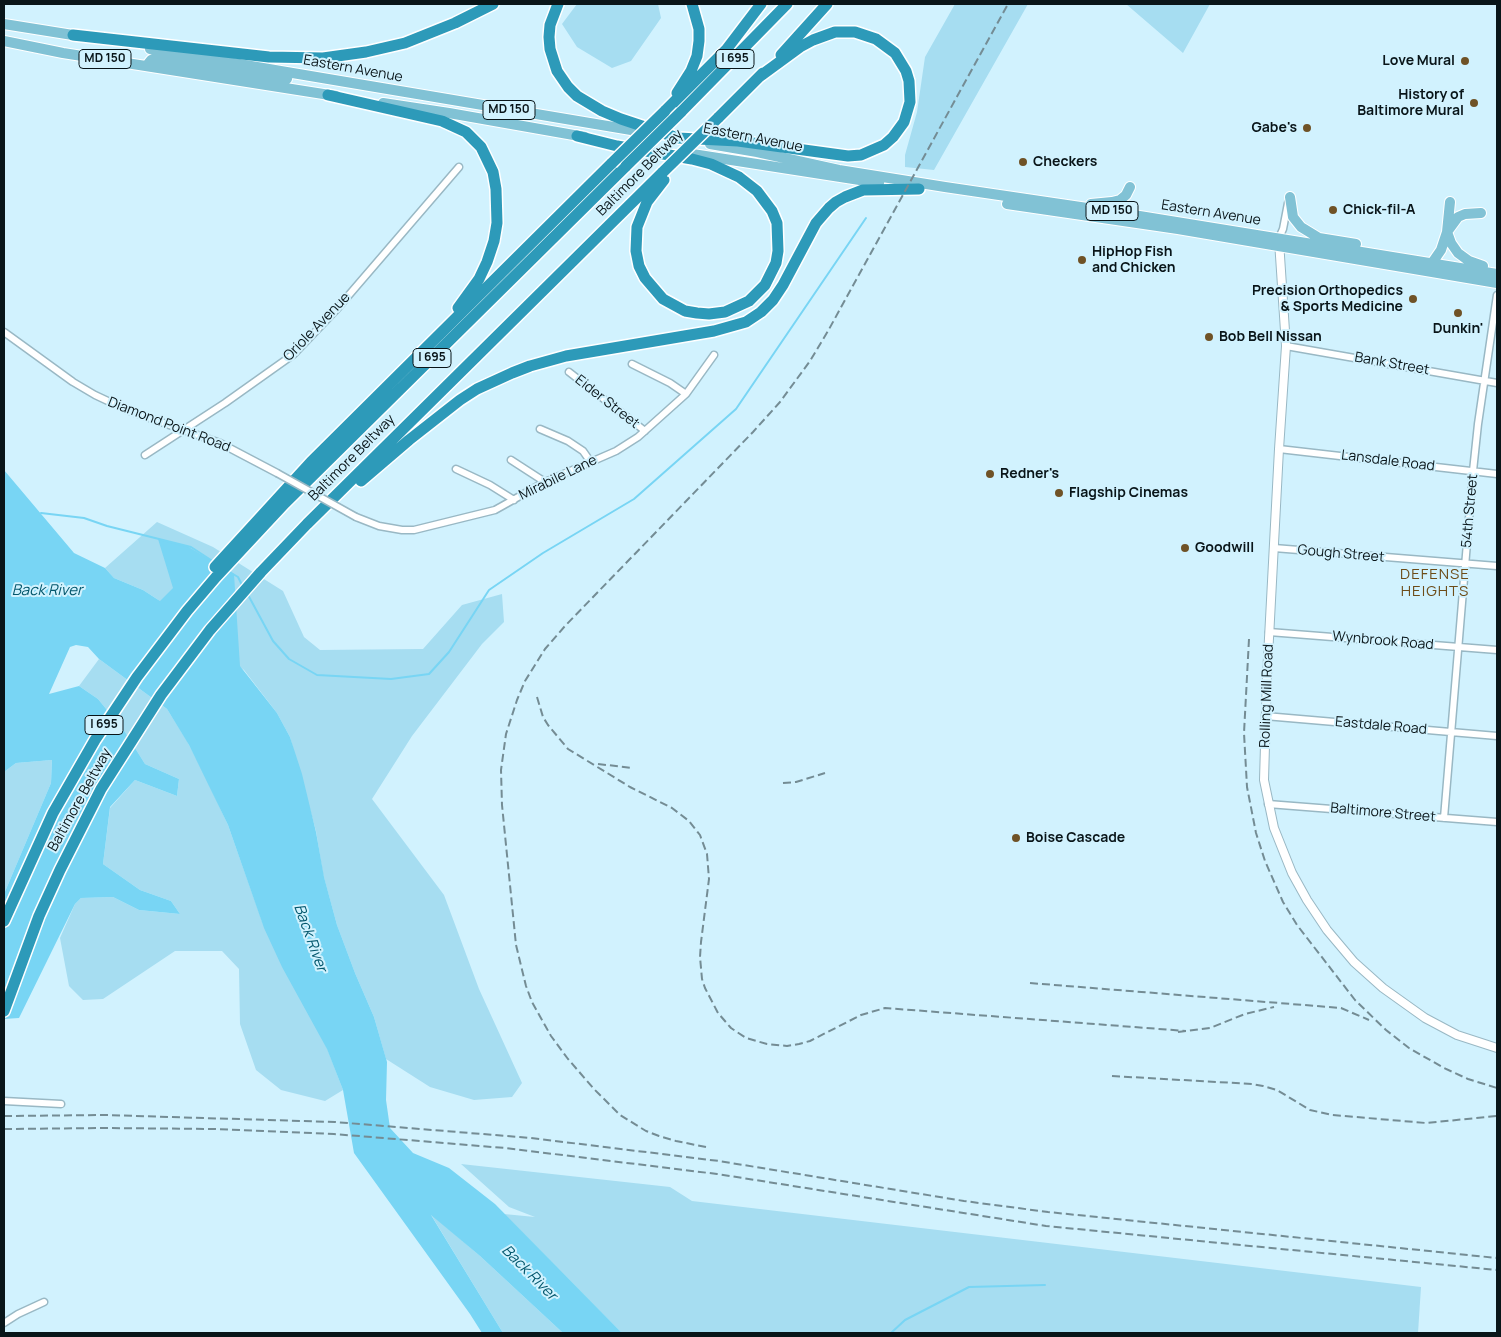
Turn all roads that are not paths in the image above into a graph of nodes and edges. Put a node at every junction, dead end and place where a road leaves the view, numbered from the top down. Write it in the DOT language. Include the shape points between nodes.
graph roads {
  1 [pos="492,4"];
  2 [pos="558,4"];
  3 [pos="692,4"];
  4 [pos="761,4"];
  5 [pos="787,4"];
  6 [pos="827,4"];
  7 [pos="833,4"];
  8 [pos="4,24"];
  9 [pos="810,24"];
  10 [pos="73,35"];
  11 [pos="4,41"];
  12 [pos="147,65"];
  13 [pos="759,77"];
  14 [pos="341,81"];
  15 [pos="328,95"];
  16 [pos="665,112"];
  17 [pos="577,136"];
  18 [pos="678,138"];
  19 [pos="459,167"];
  20 [pos="667,172"];
  21 [pos="1130,187"];
  22 [pos="919,190"];
  23 [pos="1290,197"];
  24 [pos="1450,202"];
  25 [pos="1070,206"];
  26 [pos="1481,213"];
  27 [pos="1447,232"];
  28 [pos="1279,242"];
  29 [pos="1398,258"];
  30 [pos="1432,263"];
  31 [pos="1407,267"];
  32 [pos="1497,273"];
  33 [pos="1497,283"];
  34 [pos="1497,295"];
  35 [pos="4,332"];
  36 [pos="1286,346"];
  37 [pos="714,355"];
  38 [pos="632,364"];
  39 [pos="569,372"];
  40 [pos="397,377"];
  41 [pos="1484,381"];
  42 [pos="1497,383"];
  43 [pos="686,394"];
  44 [pos="183,429"];
  45 [pos="540,429"];
  46 [pos="645,431"];
  47 [pos="1278,449"];
  48 [pos="146,455"];
  49 [pos="511,460"];
  50 [pos="590,461"];
  51 [pos="456,469"];
  52 [pos="1473,471"];
  53 [pos="1497,474"];
  54 [pos="546,482"];
  55 [pos="514,500"];
  56 [pos="367,522"];
  57 [pos="307,524"];
  58 [pos="237,548"];
  59 [pos="1274,548"];
  60 [pos="1465,564"];
  61 [pos="1497,566"];
  62 [pos="1269,632"];
  63 [pos="1459,647"];
  64 [pos="1497,650"];
  65 [pos="1265,716"];
  66 [pos="1452,732"];
  67 [pos="1497,736"];
  68 [pos="1268,804"];
  69 [pos="1444,818"];
  70 [pos="1497,822"];
  71 [pos="4,921"];
  72 [pos="4,1011"];
  73 [pos="1497,1048"];
  74 [pos="4,1101"];
  75 [pos="61,1104"];
  76 [pos="44,1302"];
  77 [pos="4,1323"];
  1 -- 10 [label="highway" via="405,43 323,58 269,57"];
  2 -- 18 [label="highway" via="550,25 550,49 557,71 568,88 602,111"];
  3 -- 16 [label="highway" via="699,29 697,56"];
  4 -- 16 [label="highway" via="726,50"];
  5 -- 58 [label="highway, Baltimore Beltway / I 695, bridge"];
  6 -- 9 [label="highway, Baltimore Beltway / I 695"];
  7 -- 9 [label="highway"];
  8 -- 10 [label="main road, Eastern Avenue / MD 150"];
  9 -- 13 [label="highway, Baltimore Beltway / I 695"];
  10 -- 14 [label="main road, Eastern Avenue / MD 150"];
  11 -- 12 [label="main road, Eastern Avenue / MD 150"];
  12 -- 14 [label="main road" via="157,58 316,83"];
  12 -- 15 [label="main road, Eastern Avenue / MD 150"];
  13 -- 18 [label="highway" via="812,40 835,32 855,32 876,39 901,61 909,81 910,102 904,122 893,137 884,145 861,155 738,141"];
  13 -- 20 [label="highway, Baltimore Beltway / I 695, bridge"];
  14 -- 18 [label="main road, Eastern Avenue / MD 150"];
  15 -- 17 [label="main road, Eastern Avenue / MD 150"];
  15 -- 40 [label="highway" via="455,126 482,147 493,172 496,223 494,241 483,271 463,302"];
  16 -- 40 [label="highway, bridge"];
  17 -- 20 [label="highway" via="711,164 739,177 757,191 772,211 778,251 768,280 749,301 725,312 685,311 663,299 645,278 636,251 637,227 647,202"];
  17 -- 22 [label="main road, Eastern Avenue / MD 150"];
  18 -- 25 [label="main road, Eastern Avenue / MD 150" via="839,170"];
  19 -- 44 [label="street, Oriole Avenue" via="302,346 265,375"];
  20 -- 57 [label="highway, Baltimore Beltway / I 695"];
  21 -- 25 [label="main road" via="1126,196 1112,202"];
  22 -- 28 [label="main road, Eastern Avenue / MD 150"];
  22 -- 57 [label="highway" via="863,190 836,202 816,223 773,300 746,322 714,331 549,360 478,389 437,417"];
  23 -- 28 [label="street"];
  23 -- 29 [label="main road" via="1293,217 1313,235 1356,244"];
  24 -- 27 [label="main road"];
  25 -- 28 [label="main road, Eastern Avenue / MD 150"];
  26 -- 27 [label="main road" via="1458,217"];
  27 -- 30 [label="main road"];
  27 -- 32 [label="main road" via="1451,243 1464,258"];
  28 -- 29 [label="main road, Eastern Avenue / MD 150"];
  28 -- 31 [label="main road, Eastern Avenue / MD 150"];
  28 -- 36 [label="street, Rolling Mill Road"];
  29 -- 30 [label="main road, Eastern Avenue / MD 150"];
  30 -- 31 [label="main road"];
  30 -- 32 [label="main road, Eastern Avenue / MD 150"];
  31 -- 33 [label="main road, Eastern Avenue / MD 150"];
  34 -- 41 [label="street, 54th Street"];
  35 -- 44 [label="street, Diamond Point Road" via="87,391 127,410"];
  36 -- 41 [label="street, Bank Street"];
  36 -- 47 [label="street, Rolling Mill Road"];
  37 -- 43 [label="street, Mirabile Lane"];
  38 -- 43 [label="street" via="670,382"];
  39 -- 46 [label="street, Eider Street"];
  40 -- 58 [label="highway" via="311,462"];
  41 -- 42 [label="street, Bank Street"];
  41 -- 52 [label="street, 54th Street"];
  43 -- 46 [label="street, Mirabile Lane"];
  44 -- 48 [label="street, Oriole Avenue"];
  44 -- 56 [label="street, Diamond Point Road, bridge" via="220,443"];
  45 -- 50 [label="street" via="583,451"];
  46 -- 50 [label="street, Mirabile Lane" via="616,451"];
  47 -- 52 [label="street, Lansdale Road"];
  47 -- 59 [label="street, Rolling Mill Road"];
  49 -- 54 [label="street"];
  50 -- 54 [label="street, Mirabile Lane"];
  51 -- 55 [label="street"];
  52 -- 53 [label="street, Lansdale Road"];
  52 -- 60 [label="street, 54th Street"];
  54 -- 55 [label="street, Mirabile Lane"];
  55 -- 56 [label="street, Mirabile Lane" via="495,510 423,529 395,530"];
  57 -- 72 [label="highway, Baltimore Beltway / I 695" via="210,630 141,725 101,789 39,916"];
  58 -- 71 [label="highway, Baltimore Beltway / I 695" via="160,644 115,708 53,813"];
  59 -- 60 [label="street, Gough Street"];
  59 -- 62 [label="street, Rolling Mill Road"];
  60 -- 61 [label="street, Gough Street"];
  60 -- 63 [label="street, 54th Street"];
  62 -- 63 [label="street, Wynbrook Road"];
  62 -- 65 [label="street, Rolling Mill Road"];
  63 -- 64 [label="street, Wynbrook Road"];
  63 -- 66 [label="street, 54th Street"];
  65 -- 66 [label="street, Eastdale Road"];
  65 -- 68 [label="street, Rolling Mill Road" via="1264,780"];
  66 -- 67 [label="street, Eastdale Road"];
  66 -- 69 [label="street, 54th Street"];
  68 -- 69 [label="street, Baltimore Street"];
  68 -- 73 [label="street, Rolling Mill Road" via="1292,873 1318,918 1343,951 1383,988 1424,1018"];
  69 -- 70 [label="street, Baltimore Street"];
  74 -- 75 [label="street"];
  76 -- 77 [label="street"];
}
